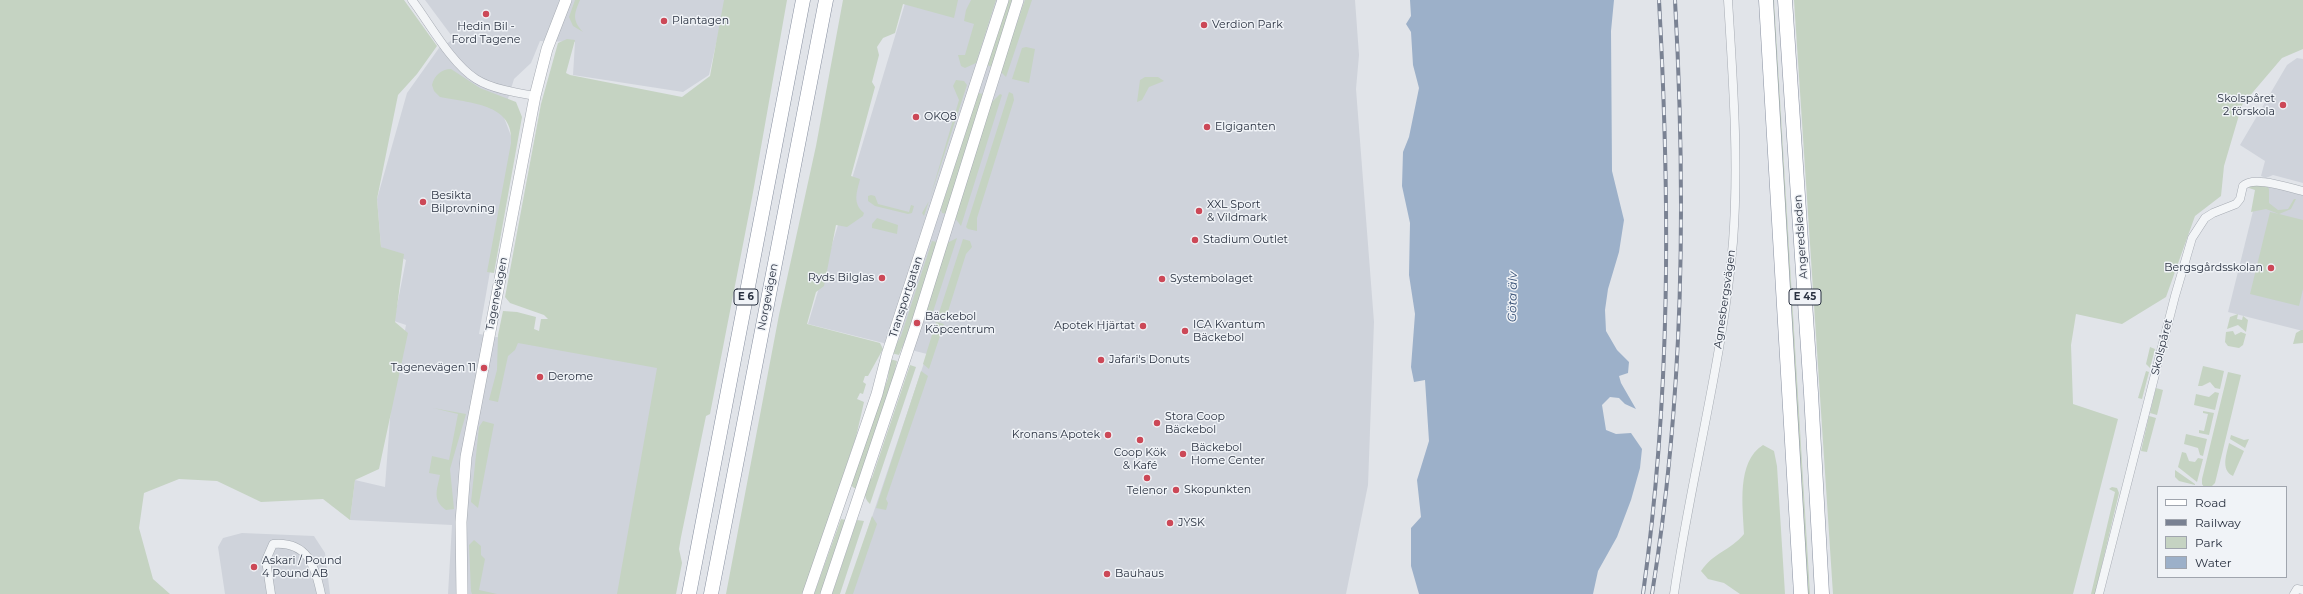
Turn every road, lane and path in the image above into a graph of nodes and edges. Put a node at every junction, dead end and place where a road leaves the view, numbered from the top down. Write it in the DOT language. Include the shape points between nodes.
graph roads {
  1 [pos="412,0"];
  2 [pos="566,0"];
  3 [pos="803,0"];
  4 [pos="826,0"];
  5 [pos="1003,0"];
  6 [pos="1018,0"];
  7 [pos="1728,0"];
  8 [pos="1766,0"];
  9 [pos="1785,0"];
  10 [pos="535,96"];
  11 [pos="2303,191"];
  12 [pos="2303,590"];
  13 [pos="271,594"];
  14 [pos="321,594"];
  15 [pos="462,594"];
  16 [pos="689,594"];
  17 [pos="711,594"];
  18 [pos="808,594"];
  19 [pos="826,594"];
  20 [pos="1674,594"];
  21 [pos="1801,594"];
  22 [pos="1822,594"];
  23 [pos="2099,594"];
  24 [pos="2294,594"];
  1 -- 10 [label="street" via="468,72 490,85"];
  2 -- 10 [label="street, Tagenevägen" via="547,49"];
  3 -- 16 [label="highway, Norgevägen / E 6"];
  4 -- 17 [label="highway, Norgevägen / E 6"];
  5 -- 18 [label="street, Transportgatan" via="887,355 877,394"];
  6 -- 19 [label="street, Transportgatan" via="919,315"];
  7 -- 20 [label="street, Agnesbergsvägen" via="1736,161 1733,241 1717,356"];
  8 -- 21 [label="highway, Angeredsleden / E 45"];
  9 -- 22 [label="highway, Angeredsleden / E 45"];
  10 -- 15 [label="street, Tagenevägen" via="466,457 462,522"];
  11 -- 23 [label="street, Skolspåret" via="2260,181 2249,181 2243,186 2236,204 2205,218 2192,238"];
  12 -- 24 [label="street" via="2297,589"];
  13 -- 14 [label="street" via="266,560 273,544 281,543 298,547 306,554"];
}
